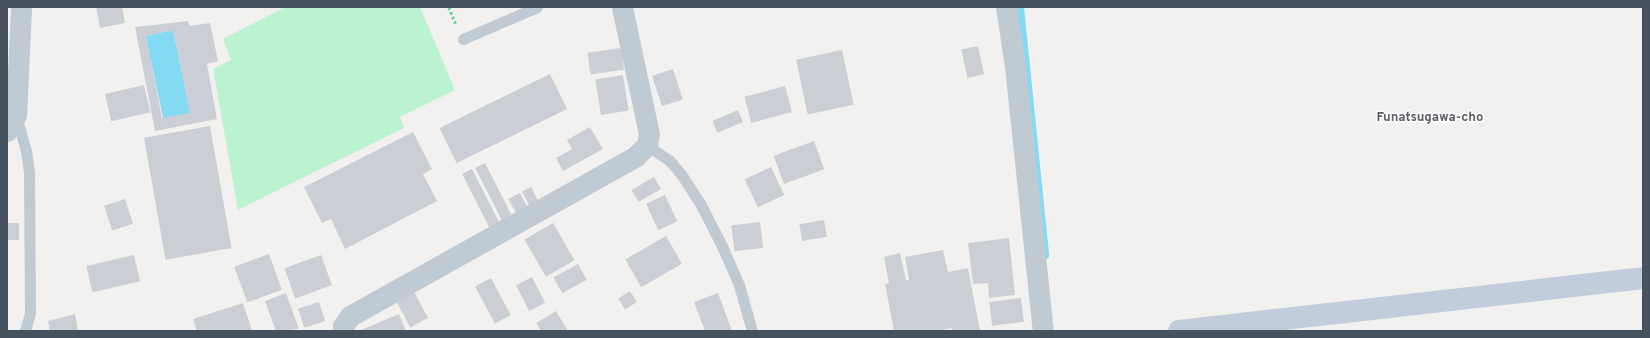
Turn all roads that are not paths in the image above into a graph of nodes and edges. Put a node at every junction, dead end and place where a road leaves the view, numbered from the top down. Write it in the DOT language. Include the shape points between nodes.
graph roads {
  1 [pos="21,7"];
  2 [pos="537,7"];
  3 [pos="622,7"];
  4 [pos="1006,7"];
  5 [pos="463,39"];
  6 [pos="13,68"];
  7 [pos="11,123"];
  8 [pos="647,145"];
  9 [pos="1643,278"];
  10 [pos="25,331"];
  11 [pos="343,331"];
  12 [pos="752,331"];
  13 [pos="1043,331"];
  14 [pos="1179,331"];
  1 -- 6 [label="street"];
  2 -- 5 [label="lane"];
  3 -- 8 [label="street" via="648,134"];
  4 -- 13 [label="street" via="1016,74"];
  6 -- 7 [label="street"];
  7 -- 10 [label="lane" via="26,151 29,173 30,313"];
  8 -- 11 [label="street" via="636,156 350,316 343,326"];
  8 -- 12 [label="lane" via="670,161 700,205 739,285"];
  9 -- 14 [label="street"];
}
